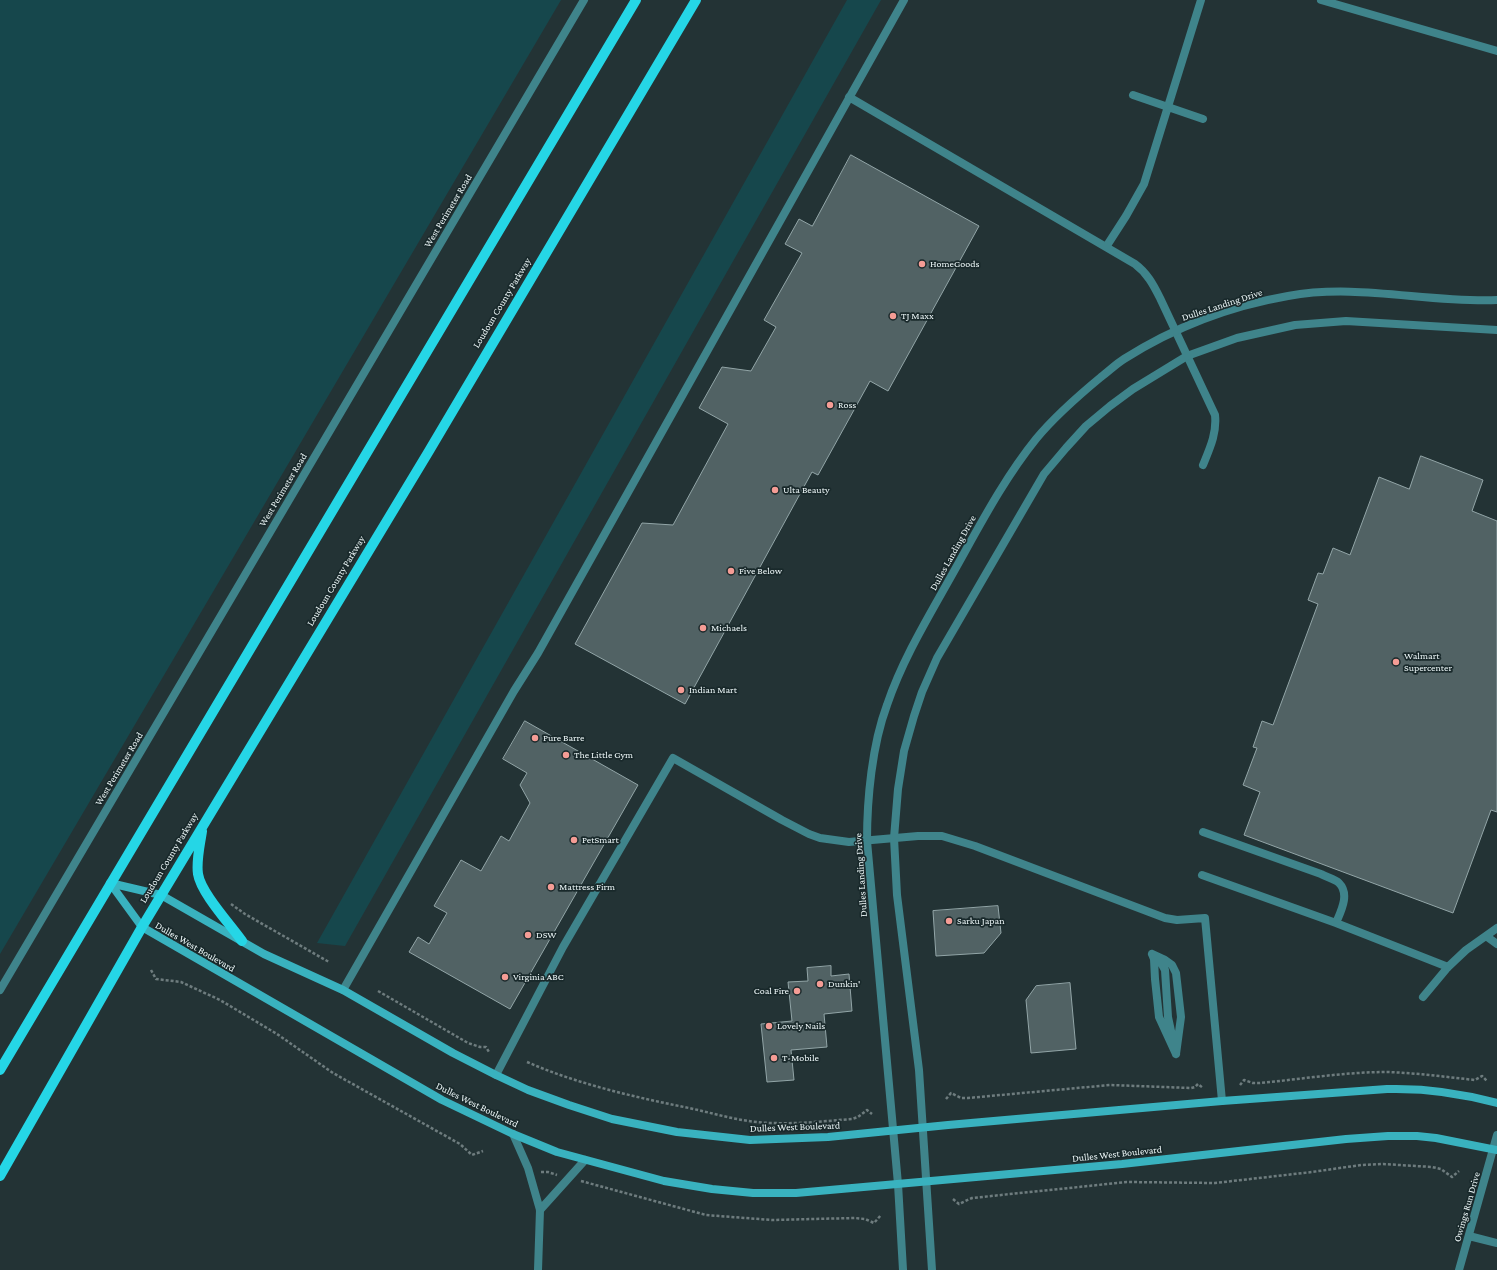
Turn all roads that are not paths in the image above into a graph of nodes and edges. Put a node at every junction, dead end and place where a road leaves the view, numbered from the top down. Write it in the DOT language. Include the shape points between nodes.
graph roads {
  1 [pos="584,0"];
  2 [pos="636,0"];
  3 [pos="696,0"];
  4 [pos="904,0"];
  5 [pos="1201,0"];
  6 [pos="1321,0"];
  7 [pos="1497,51"];
  8 [pos="1133,95"];
  9 [pos="849,97"];
  10 [pos="1168,107"];
  11 [pos="1203,119"];
  12 [pos="1106,247"];
  13 [pos="1497,300"];
  14 [pos="1497,330"];
  15 [pos="1175,331"];
  16 [pos="1187,356"];
  17 [pos="1203,465"];
  18 [pos="204,824"];
  19 [pos="1203,832"];
  20 [pos="894,838"];
  21 [pos="867,841"];
  22 [pos="1202,875"];
  23 [pos="110,883"];
  24 [pos="161,895"];
  25 [pos="1336,923"];
  26 [pos="142,927"];
  27 [pos="1497,928"];
  28 [pos="1486,936"];
  29 [pos="242,941"];
  30 [pos="1497,944"];
  31 [pos="1155,956"];
  32 [pos="1448,967"];
  33 [pos="0,990"];
  34 [pos="343,990"];
  35 [pos="1422,997"];
  36 [pos="0,1070"];
  37 [pos="496,1075"];
  38 [pos="1222,1101"];
  39 [pos="1497,1102"];
  40 [pos="923,1127"];
  41 [pos="892,1130"];
  42 [pos="513,1134"];
  43 [pos="1497,1135"];
  44 [pos="1495,1150"];
  45 [pos="585,1160"];
  46 [pos="0,1176"];
  47 [pos="926,1181"];
  48 [pos="898,1184"];
  49 [pos="540,1210"];
  50 [pos="1469,1236"];
  51 [pos="1497,1243"];
  52 [pos="538,1270"];
  53 [pos="904,1270"];
  54 [pos="932,1270"];
  55 [pos="1459,1270"];
  1 -- 33 [label="street, West Perimeter Road"];
  2 -- 23 [label="main road"];
  3 -- 18 [label="main road, Loudoun County Parkway"];
  4 -- 9 [label="street"];
  5 -- 10 [label="street"];
  6 -- 7 [label="street"];
  8 -- 10 [label="street"];
  9 -- 12 [label="street"];
  9 -- 34 [label="street" via="538,653"];
  10 -- 11 [label="street"];
  10 -- 12 [label="street" via="1144,184"];
  12 -- 15 [label="street" via="1144,271 1153,283"];
  13 -- 15 [label="street, Dulles Landing Drive" via="1341,290 1288,296 1262,302 1206,318"];
  14 -- 16 [label="street" via="1346,321 1322,322 1295,325 1237,338"];
  15 -- 16 [label="street"];
  15 -- 21 [label="street, Dulles Landing Drive" via="1122,360 1063,410 1036,438 995,498 923,626 886,708 875,751 867,808"];
  16 -- 17 [label="street" via="1212,409 1216,427"];
  16 -- 20 [label="street" via="1110,406 1081,432 1044,474 937,658 922,692 904,751"];
  18 -- 24 [label="main road, Loudoun County Parkway"];
  18 -- 29 [label="main road" via="199,849 198,874 201,885"];
  19 -- 25 [label="street" via="1339,882 1345,892"];
  20 -- 21 [label="street"];
  20 -- 38 [label="street" via="942,836 955,839 1165,918 1205,918"];
  20 -- 40 [label="street" via="897,894 919,1070"];
  21 -- 37 [label="street" via="831,840 809,834 673,758 563,947"];
  21 -- 41 [label="street, Dulles Landing Drive"];
  22 -- 25 [label="street"];
  23 -- 24 [label="street, Dulles West Boulevard"];
  23 -- 26 [label="street, Dulles West Boulevard"];
  23 -- 36 [label="main road"];
  24 -- 26 [label="main road, Loudoun County Parkway"];
  24 -- 29 [label="street, Dulles West Boulevard"];
  25 -- 32 [label="street"];
  26 -- 42 [label="street, Dulles West Boulevard" via="442,1100"];
  26 -- 46 [label="main road, Loudoun County Parkway"];
  27 -- 28 [label="street"];
  28 -- 30 [label="street"];
  28 -- 32 [label="street"];
  29 -- 34 [label="street, Dulles West Boulevard" via="282,963"];
  31 -- 31 [label="street" via="1172,965 1176,973 1181,1017 1176,1054 1168,1017 1165,970"];
  32 -- 35 [label="street"];
  34 -- 37 [label="street, Dulles West Boulevard"];
  37 -- 41 [label="street, Dulles West Boulevard" via="570,1105 612,1118 677,1132 750,1140 828,1137"];
  38 -- 39 [label="street, Dulles West Boulevard" via="1408,1088 1449,1092"];
  38 -- 40 [label="street, Dulles West Boulevard"];
  40 -- 41 [label="street, Dulles West Boulevard"];
  40 -- 47 [label="street"];
  41 -- 48 [label="street, Dulles Landing Drive"];
  42 -- 45 [label="street, Dulles West Boulevard"];
  42 -- 49 [label="street" via="528,1168"];
  43 -- 44 [label="street, Owings Run Drive"];
  44 -- 47 [label="street, Dulles West Boulevard" via="1436,1138 1388,1136 1338,1139 1122,1164"];
  44 -- 50 [label="street, Owings Run Drive"];
  45 -- 48 [label="street, Dulles West Boulevard" via="664,1182 753,1193 796,1193"];
  45 -- 49 [label="street"];
  47 -- 48 [label="street, Dulles West Boulevard"];
  47 -- 54 [label="street"];
  48 -- 53 [label="street, Dulles Landing Drive"];
  49 -- 52 [label="street"];
  50 -- 51 [label="street"];
  50 -- 55 [label="street, Owings Run Drive"];
}
